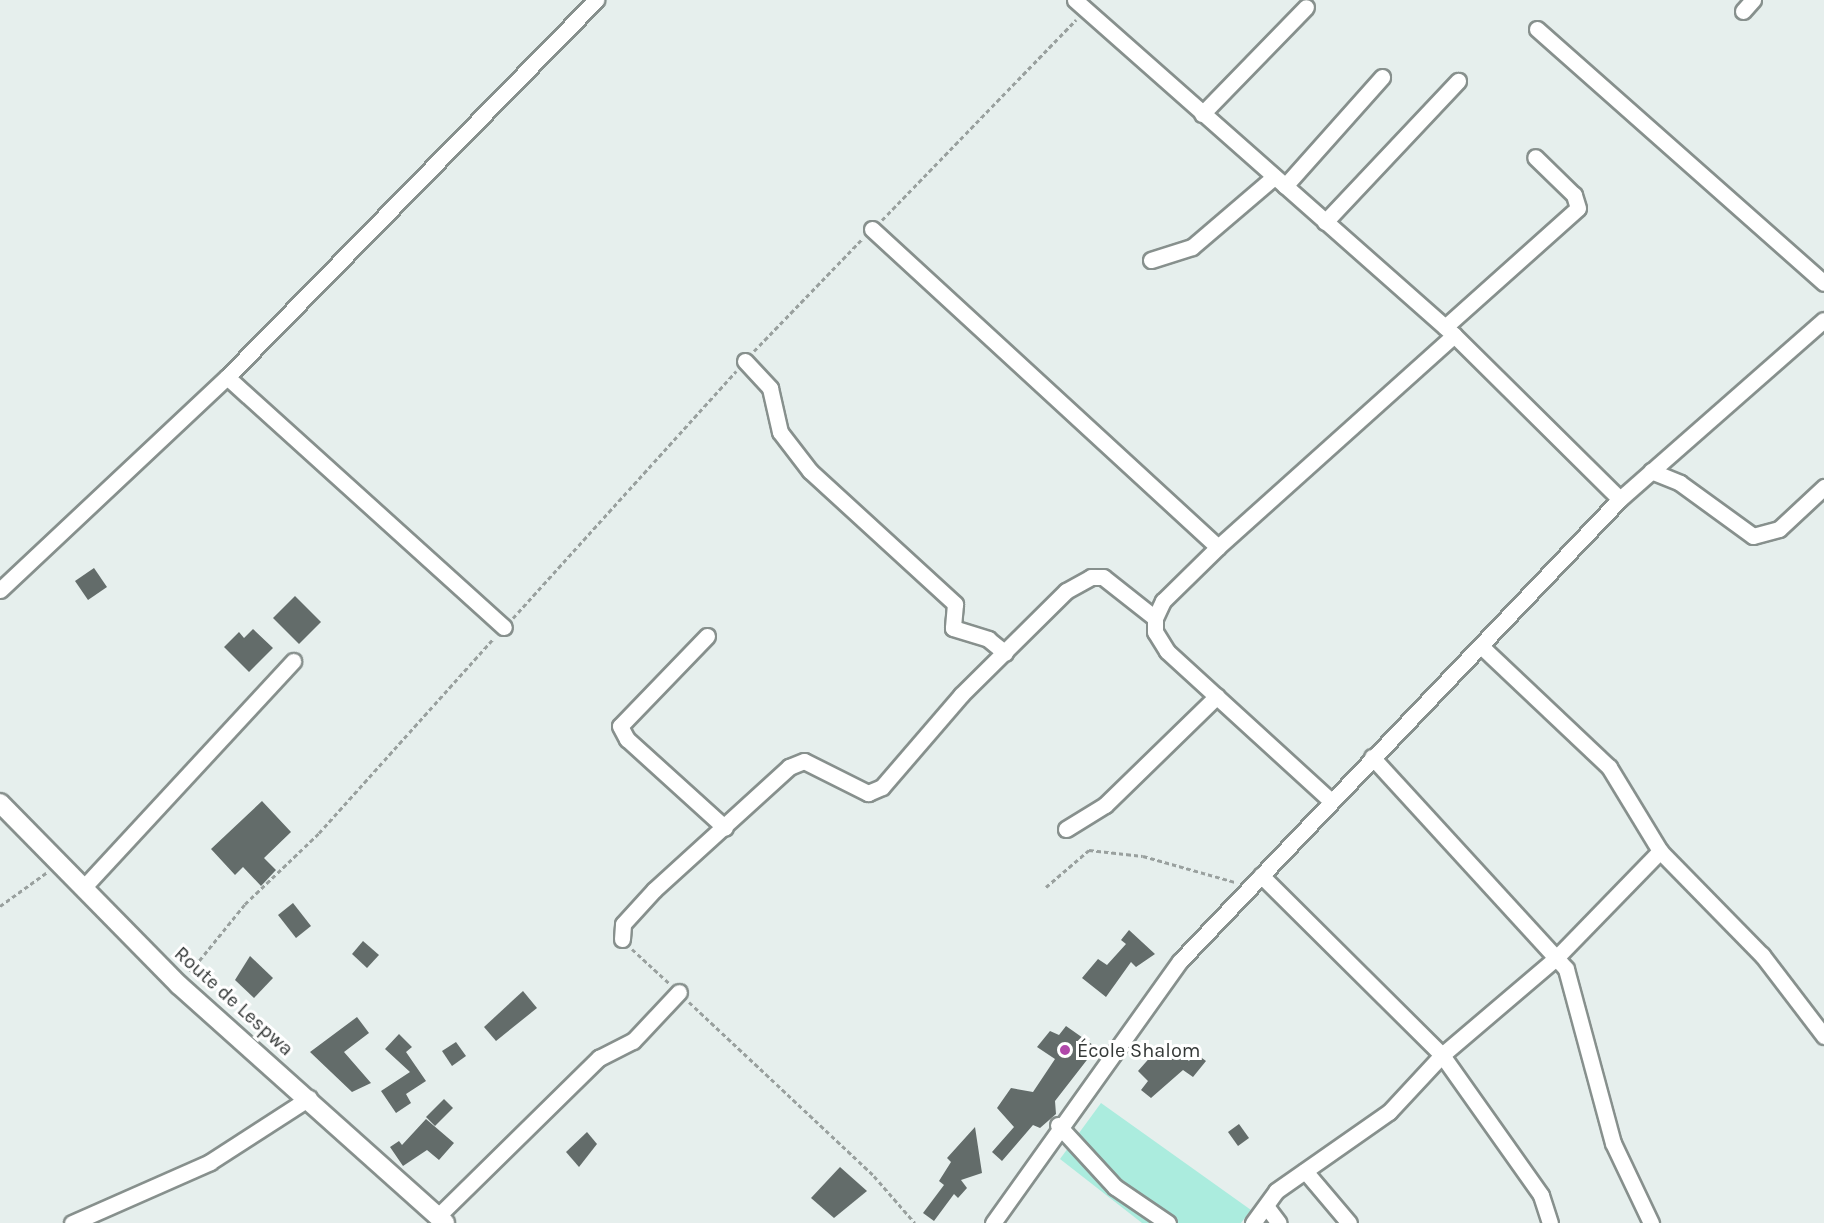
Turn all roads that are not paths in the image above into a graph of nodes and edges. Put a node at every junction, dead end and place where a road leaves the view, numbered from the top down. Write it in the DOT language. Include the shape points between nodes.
graph roads {
  1 [pos="596,0"];
  2 [pos="1080,6"];
  3 [pos="1306,7"];
  4 [pos="1537,28"];
  5 [pos="1383,78"];
  6 [pos="1458,81"];
  7 [pos="1202,114"];
  8 [pos="1535,157"];
  9 [pos="1279,182"];
  10 [pos="1325,222"];
  11 [pos="872,230"];
  12 [pos="1151,260"];
  13 [pos="1824,283"];
  14 [pos="1824,320"];
  15 [pos="1449,331"];
  16 [pos="746,361"];
  17 [pos="227,377"];
  18 [pos="1652,471"];
  19 [pos="1824,486"];
  20 [pos="1620,500"];
  21 [pos="1218,547"];
  22 [pos="0,590"];
  23 [pos="1155,618"];
  24 [pos="504,627"];
  25 [pos="707,636"];
  26 [pos="1482,647"];
  27 [pos="1005,653"];
  28 [pos="293,661"];
  29 [pos="1217,696"];
  30 [pos="1372,757"];
  31 [pos="1331,801"];
  32 [pos="0,803"];
  33 [pos="724,828"];
  34 [pos="1066,829"];
  35 [pos="1660,851"];
  36 [pos="1256,881"];
  37 [pos="84,887"];
  38 [pos="622,939"];
  39 [pos="1557,957"];
  40 [pos="679,992"];
  41 [pos="1824,1036"];
  42 [pos="1442,1055"];
  43 [pos="309,1098"];
  44 [pos="1058,1125"];
  45 [pos="1305,1171"];
  46 [pos="1266,1206"];
  47 [pos="442,1220"];
  48 [pos="72,1223"];
  49 [pos="993,1223"];
  50 [pos="1168,1223"];
  51 [pos="1253,1223"];
  52 [pos="1279,1223"];
  53 [pos="1349,1223"];
  54 [pos="1550,1223"];
  55 [pos="1651,1223"];
  1 -- 17 [label="street"];
  2 -- 7 [label="street"];
  3 -- 7 [label="street"];
  4 -- 13 [label="street"];
  5 -- 9 [label="street"];
  6 -- 10 [label="street"];
  7 -- 9 [label="street"];
  8 -- 15 [label="street" via="1574,195 1578,208"];
  9 -- 10 [label="street"];
  9 -- 12 [label="street" via="1192,247"];
  10 -- 15 [label="street"];
  11 -- 21 [label="street"];
  14 -- 18 [label="street"];
  15 -- 20 [label="street"];
  15 -- 21 [label="street"];
  16 -- 27 [label="street" via="770,388 780,432 810,471 955,604 953,628 988,639"];
  17 -- 22 [label="street"];
  17 -- 24 [label="street"];
  18 -- 19 [label="street" via="1680,483 1753,536 1779,529"];
  18 -- 20 [label="street"];
  20 -- 26 [label="street"];
  21 -- 23 [label="street" via="1163,602"];
  23 -- 27 [label="street" via="1103,577 1091,577 1066,591"];
  23 -- 29 [label="street" via="1155,632 1167,651"];
  25 -- 33 [label="street" via="620,726 627,739"];
  26 -- 30 [label="street"];
  26 -- 35 [label="street" via="1609,767"];
  27 -- 33 [label="street" via="882,787 868,793 804,761 789,767"];
  28 -- 37 [label="street"];
  29 -- 31 [label="street"];
  29 -- 34 [label="street" via="1105,805"];
  30 -- 31 [label="street"];
  30 -- 39 [label="street"];
  31 -- 36 [label="street"];
  32 -- 37 [label="street, Route de Lespwa"];
  33 -- 38 [label="street" via="654,890 624,924"];
  35 -- 39 [label="street"];
  35 -- 41 [label="street" via="1762,955"];
  36 -- 42 [label="street"];
  36 -- 44 [label="street" via="1180,961"];
  37 -- 43 [label="street, Route de Lespwa" via="179,985"];
  39 -- 42 [label="street"];
  39 -- 55 [label="street" via="1566,969 1613,1143"];
  40 -- 47 [label="street" via="633,1041 599,1058"];
  42 -- 45 [label="street" via="1389,1112"];
  42 -- 54 [label="street" via="1541,1195"];
  43 -- 47 [label="street, Route de Lespwa"];
  43 -- 48 [label="street" via="210,1162"];
  44 -- 49 [label="street"];
  44 -- 50 [label="street" via="1115,1187"];
  45 -- 46 [label="street"];
  45 -- 53 [label="street"];
  46 -- 51 [label="street"];
  46 -- 52 [label="street"];
}
